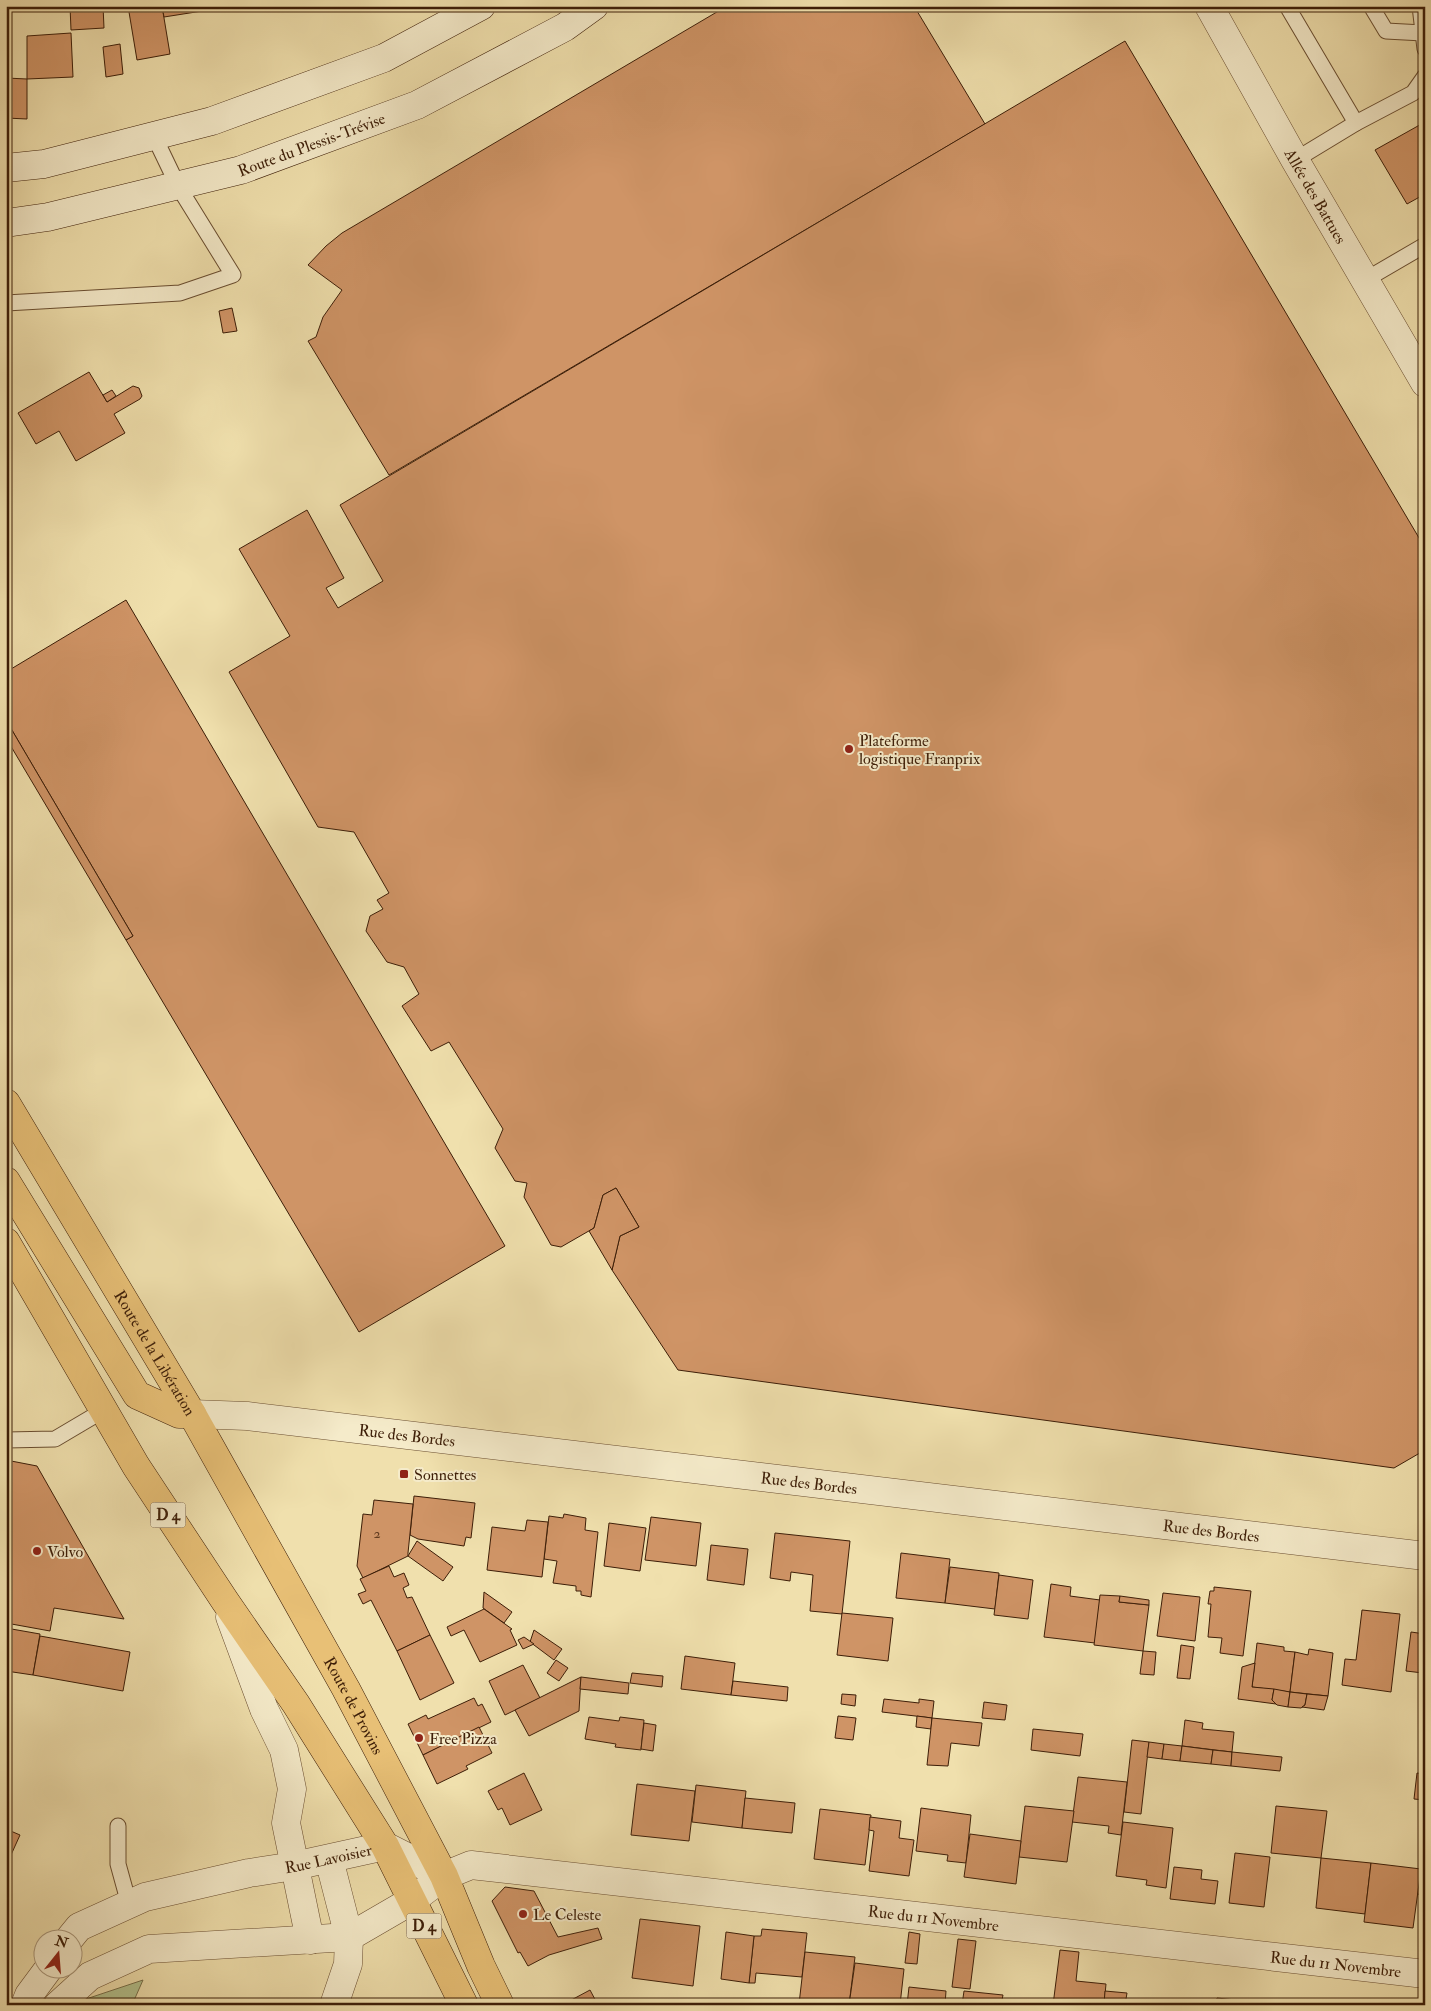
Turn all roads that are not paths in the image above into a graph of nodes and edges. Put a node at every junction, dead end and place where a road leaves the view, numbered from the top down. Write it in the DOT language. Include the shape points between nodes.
graph roads {
  1 [pos="481,6"];
  2 [pos="594,6"];
  3 [pos="1209,6"];
  4 [pos="1287,6"];
  5 [pos="1371,6"];
  6 [pos="1420,6"];
  7 [pos="1423,33"];
  8 [pos="1425,49"];
  9 [pos="1425,76"];
  10 [pos="1356,123"];
  11 [pos="154,136"];
  12 [pos="1295,160"];
  13 [pos="6,168"];
  14 [pos="178,186"];
  15 [pos="6,223"];
  16 [pos="1423,250"];
  17 [pos="1366,280"];
  18 [pos="6,303"];
  19 [pos="1425,384"];
  20 [pos="6,1103"];
  21 [pos="6,1181"];
  22 [pos="6,1242"];
  23 [pos="104,1410"];
  24 [pos="192,1414"];
  25 [pos="6,1440"];
  26 [pos="1425,1556"];
  27 [pos="225,1601"];
  28 [pos="118,1826"];
  29 [pos="385,1846"];
  30 [pos="329,1859"];
  31 [pos="294,1866"];
  32 [pos="444,1876"];
  33 [pos="411,1901"];
  34 [pos="129,1904"];
  35 [pos="78,1928"];
  36 [pos="350,1937"];
  37 [pos="310,1940"];
  38 [pos="1425,1974"];
  39 [pos="41,1978"];
  40 [pos="25,2005"];
  41 [pos="58,2005"];
  42 [pos="334,2005"];
  43 [pos="464,2005"];
  44 [pos="500,2005"];
  1 -- 11 [label="street" via="384,58 212,122"];
  2 -- 14 [label="street, Route du Plessis-Trévise" via="565,27 417,104 241,170"];
  3 -- 12 [label="street, Allée des Battues"];
  4 -- 10 [label="lane"];
  5 -- 7 [label="lane" via="1386,31"];
  6 -- 7 [label="lane"];
  7 -- 8 [label="lane"];
  9 -- 10 [label="lane" via="1413,93"];
  10 -- 12 [label="lane"];
  11 -- 13 [label="street" via="44,164"];
  11 -- 14 [label="lane"];
  12 -- 17 [label="street, Allée des Battues"];
  14 -- 15 [label="street, Route du Plessis-Trévise" via="48,217"];
  14 -- 18 [label="lane" via="233,274 180,293"];
  16 -- 17 [label="lane"];
  17 -- 19 [label="street, Allée des Battues"];
  20 -- 24 [label="main road, Route de la Libération / D 4"];
  21 -- 24 [label="main road, Route de la Libération" via="137,1395 178,1414"];
  22 -- 23 [label="main road, D 4"];
  23 -- 25 [label="lane" via="55,1440"];
  23 -- 27 [label="main road, D 4" via="136,1466"];
  24 -- 26 [label="street, Rue des Bordes" via="248,1416"];
  24 -- 32 [label="main road, Route de Provins / D 4" via="346,1689"];
  27 -- 29 [label="main road, D 4" via="296,1704"];
  27 -- 31 [label="street" via="264,1709 284,1750 292,1788 286,1823"];
  28 -- 34 [label="lane" via="118,1864"];
  29 -- 30 [label="street, Rue Lavoisier"];
  29 -- 32 [label="street, Rue Lavoisier"];
  29 -- 33 [label="main road, D 4"];
  30 -- 31 [label="street, Rue Lavoisier"];
  30 -- 36 [label="street"];
  31 -- 34 [label="street, Rue Lavoisier" via="145,1896"];
  31 -- 37 [label="street"];
  32 -- 33 [label="street"];
  32 -- 38 [label="street, Rue du 11 Novembre" via="471,1865"];
  32 -- 44 [label="main road, Route de Provins / D 4"];
  33 -- 36 [label="street"];
  33 -- 43 [label="main road, D 4"];
  34 -- 35 [label="street, Rue Lavoisier"];
  36 -- 37 [label="street"];
  36 -- 42 [label="street" via="348,1964"];
  37 -- 41 [label="street" via="149,1948 90,1976"];
  39 -- 40 [label="street"];
}
